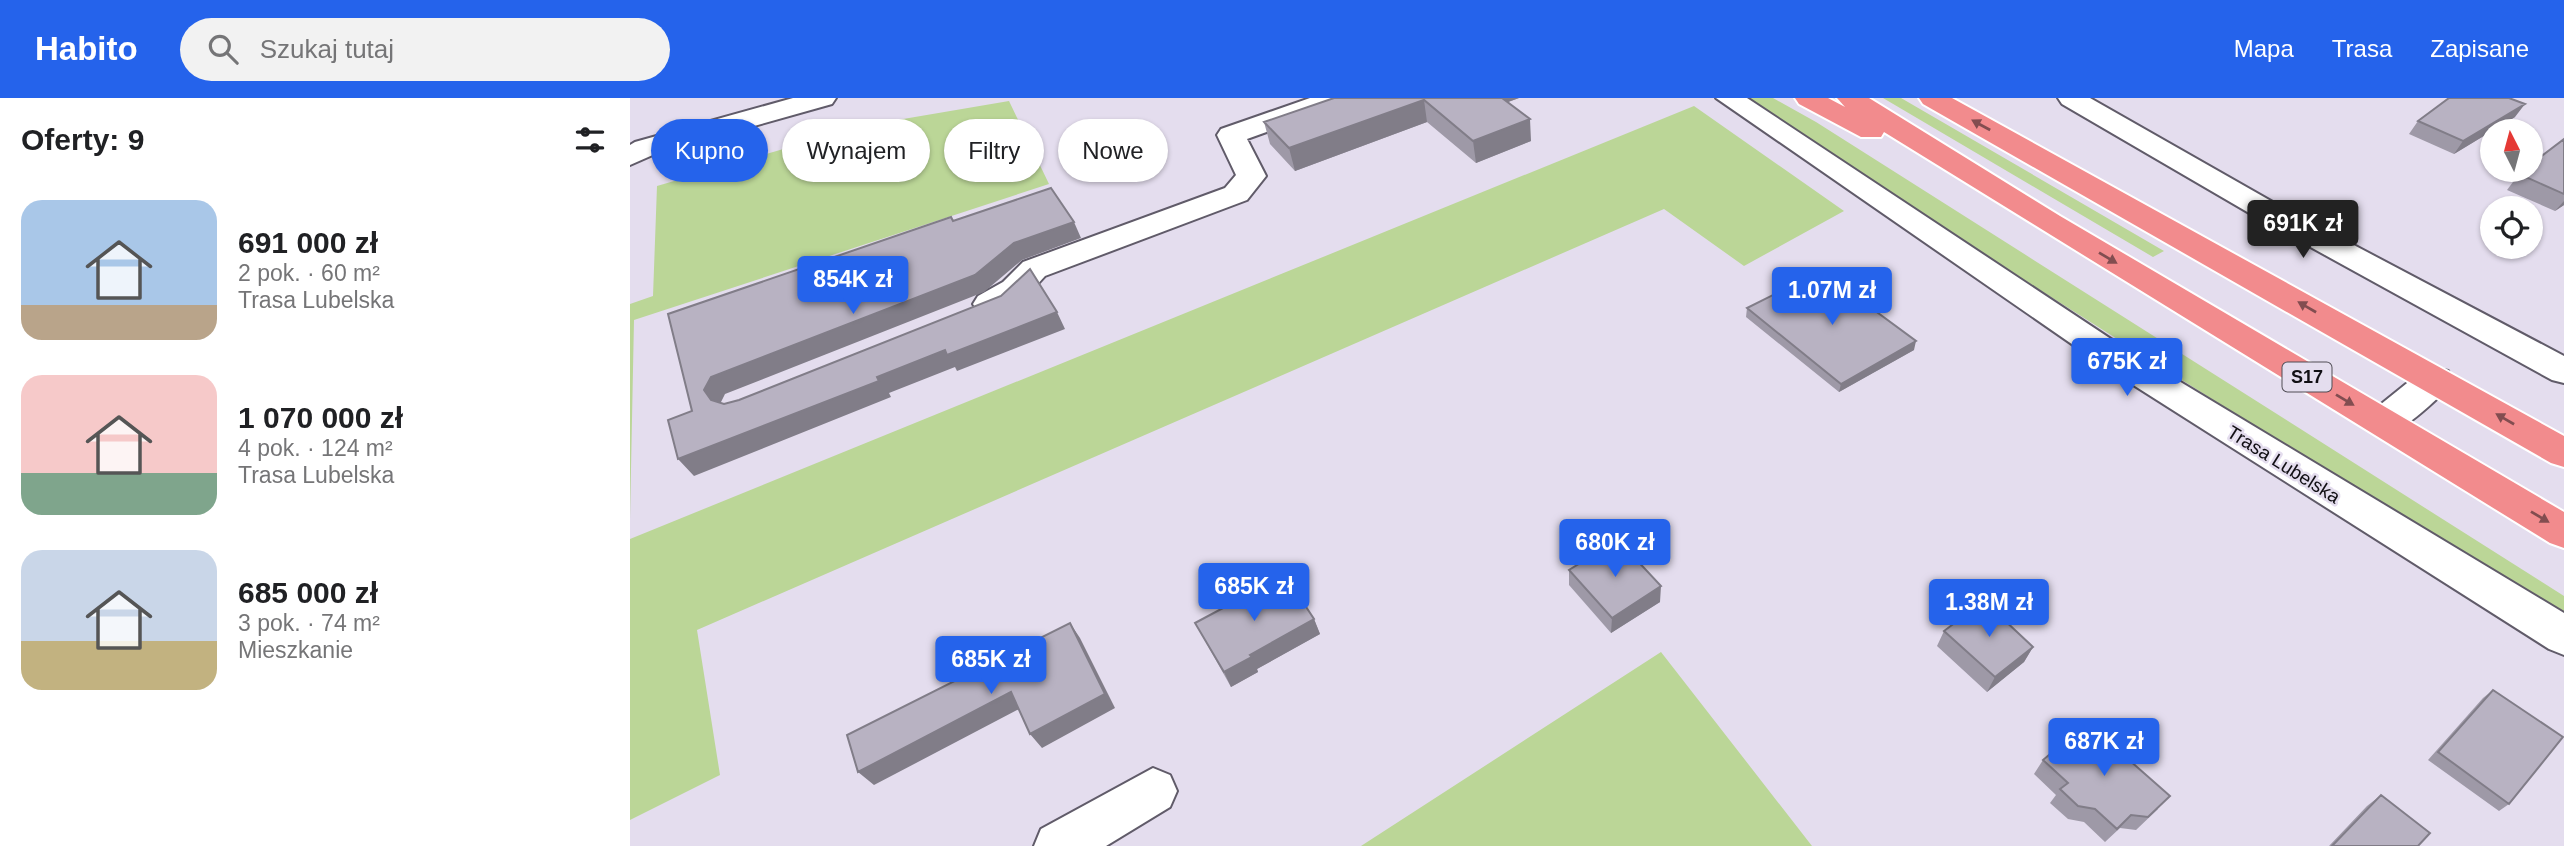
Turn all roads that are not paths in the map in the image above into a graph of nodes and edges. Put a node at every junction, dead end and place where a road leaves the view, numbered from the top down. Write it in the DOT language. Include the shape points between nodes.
graph roads {
  1 [pos="823,98"];
  2 [pos="1336,98"];
  3 [pos="1729,98"];
  4 [pos="1808,98"];
  5 [pos="1850,98"];
  6 [pos="1932,98"];
  7 [pos="1982,98"];
  8 [pos="2071,98"];
  9 [pos="630,156"];
  10 [pos="2127,205"];
  11 [pos="2049,223"];
  12 [pos="961,316"];
  13 [pos="2564,371"];
  14 [pos="2435,380"];
  15 [pos="2383,422"];
  16 [pos="2564,453"];
  17 [pos="2564,532"];
  18 [pos="2564,636"];
  19 [pos="1153,791"];
  20 [pos="1059,846"];
  1 -- 9 [label="street"];
  2 -- 12 [label="street" via="1231,135 1251,176 1236,194 1034,269 997,302"];
  3 -- 18 [label="street, Trasa Lubelska" via="2075,331"];
  4 -- 11 [label="highway"];
  5 -- 11 [label="highway, S17"];
  10 -- 6 [label="highway, one-way"];
  7 -- 10 [label="highway"];
  8 -- 13 [label="street" via="2267,211"];
  14 -- 10 [label="highway, one-way"];
  11 -- 15 [label="highway, S17, one-way"];
  14 -- 15 [label="street"];
  16 -- 14 [label="highway, one-way"];
  15 -- 17 [label="highway, S17, one-way"];
  19 -- 20 [label="street"];
}
